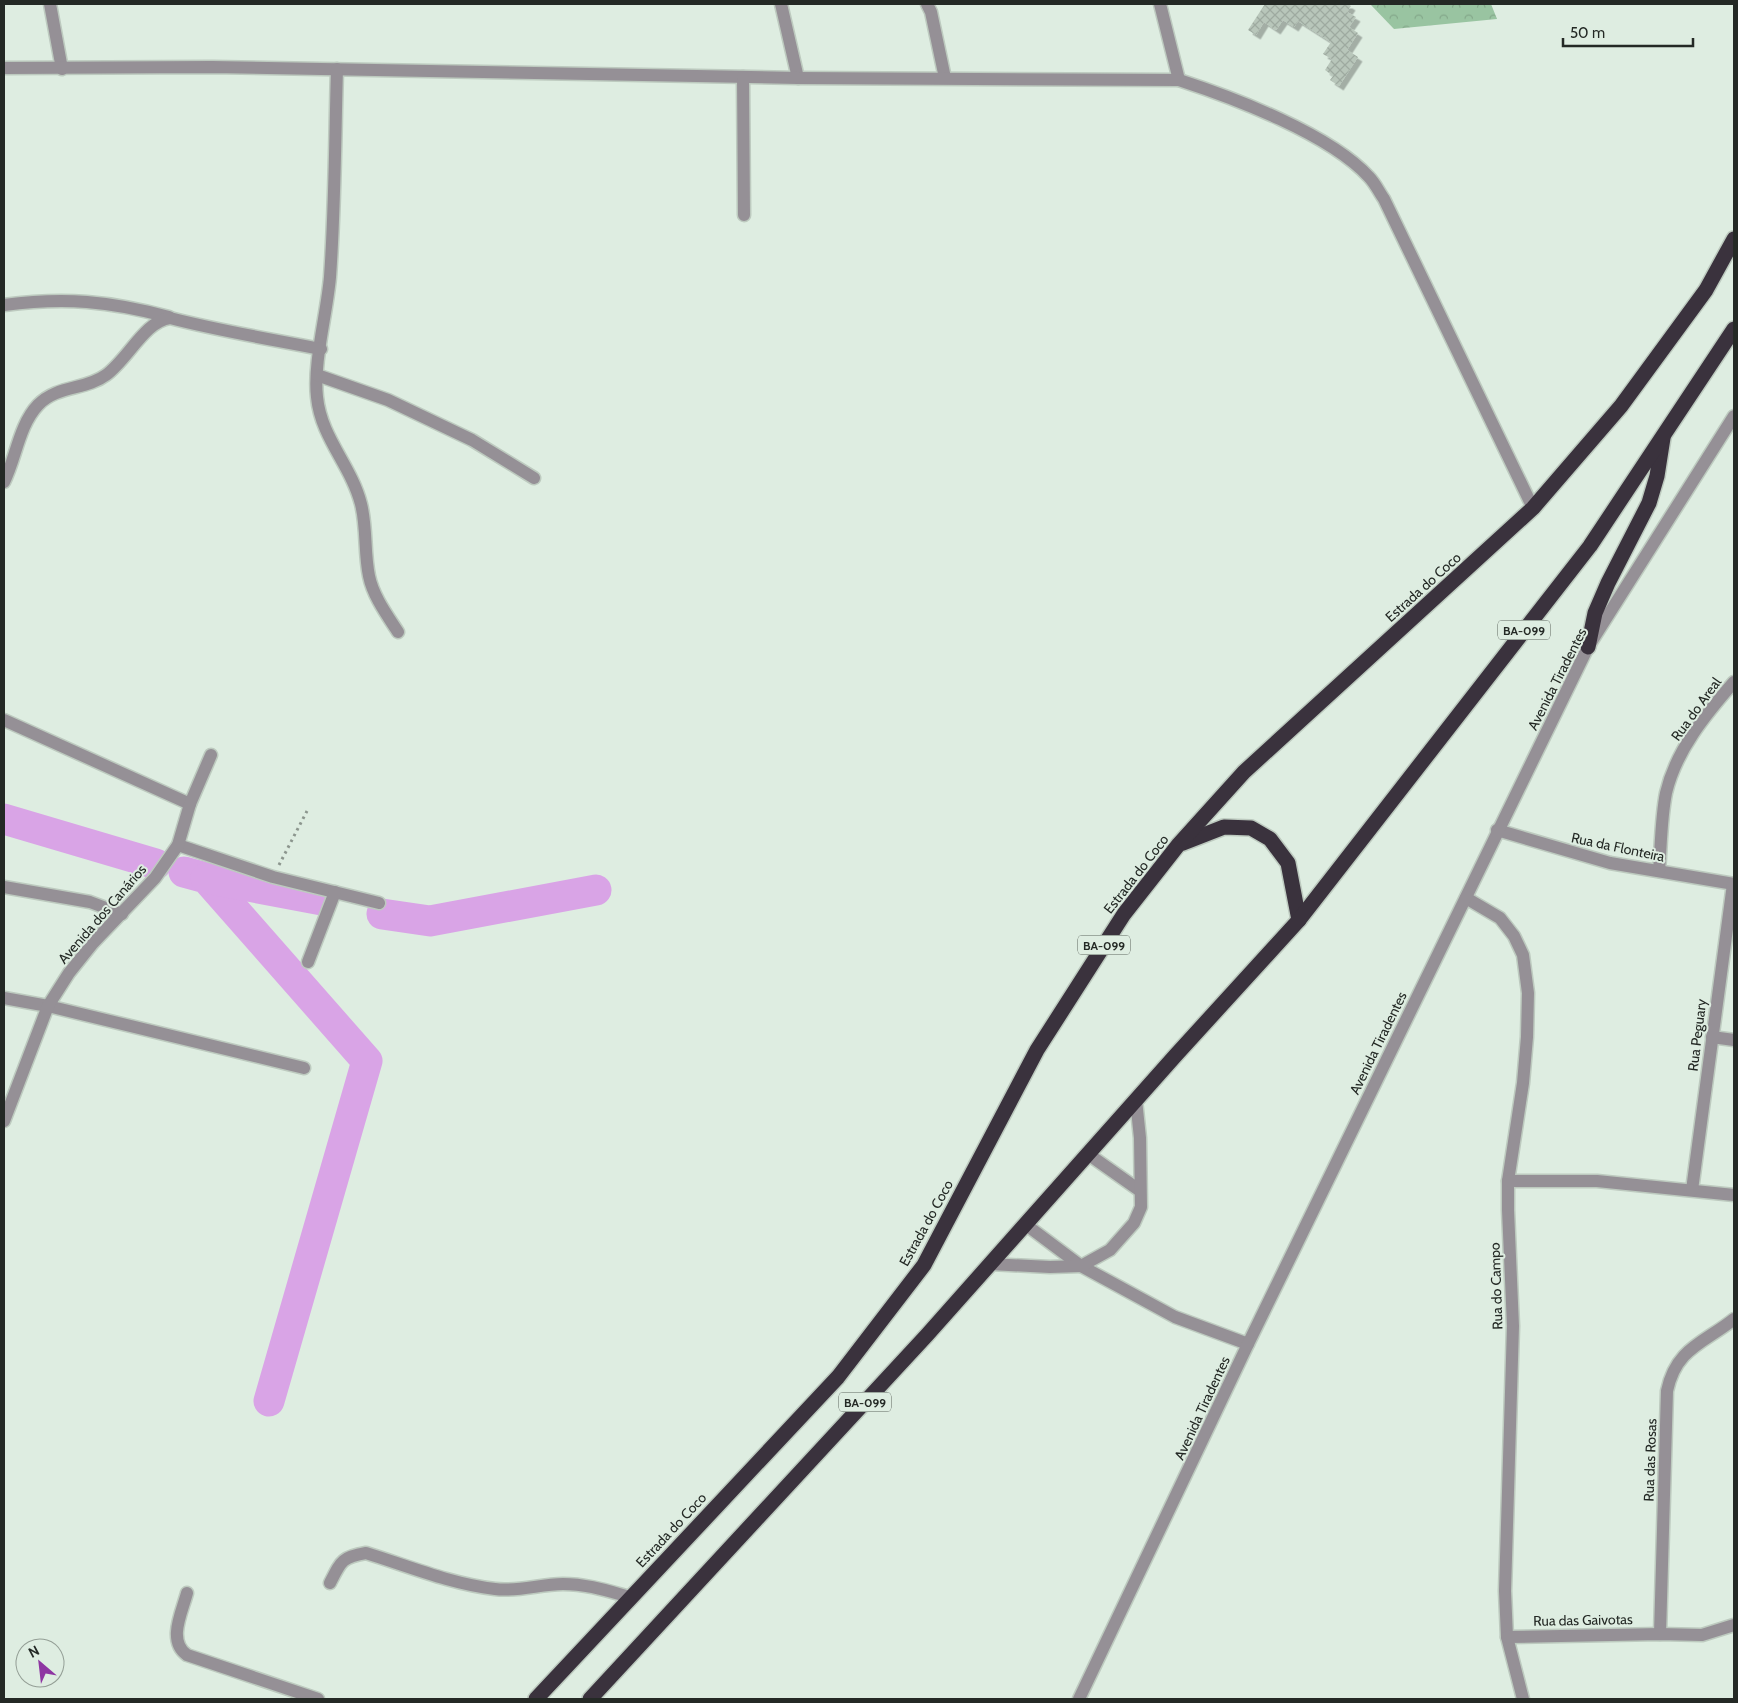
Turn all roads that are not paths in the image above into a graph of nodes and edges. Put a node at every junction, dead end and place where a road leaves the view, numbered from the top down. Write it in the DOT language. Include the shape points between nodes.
graph roads {
  1 [pos="50,4"];
  2 [pos="781,4"];
  3 [pos="927,4"];
  4 [pos="1160,4"];
  5 [pos="4,68"];
  6 [pos="62,69"];
  7 [pos="337,69"];
  8 [pos="742,77"];
  9 [pos="798,78"];
  10 [pos="945,78"];
  11 [pos="1179,80"];
  12 [pos="744,214"];
  13 [pos="1734,239"];
  14 [pos="4,305"];
  15 [pos="170,318"];
  16 [pos="1734,329"];
  17 [pos="321,350"];
  18 [pos="317,375"];
  19 [pos="1734,416"];
  20 [pos="1663,435"];
  21 [pos="534,478"];
  22 [pos="4,482"];
  23 [pos="1533,508"];
  24 [pos="398,632"];
  25 [pos="1588,647"];
  26 [pos="1734,682"];
  27 [pos="4,720"];
  28 [pos="211,755"];
  29 [pos="190,804"];
  30 [pos="1497,830"];
  31 [pos="1179,844"];
  32 [pos="178,845"];
  33 [pos="1659,871"];
  34 [pos="1734,884"];
  35 [pos="4,887"];
  36 [pos="335,892"];
  37 [pos="1466,898"];
  38 [pos="379,903"];
  39 [pos="122,914"];
  40 [pos="1299,920"];
  41 [pos="308,962"];
  42 [pos="4,998"];
  43 [pos="48,1006"];
  44 [pos="1712,1037"];
  45 [pos="1734,1040"];
  46 [pos="304,1068"];
  47 [pos="1136,1100"];
  48 [pos="4,1121"];
  49 [pos="1088,1154"];
  50 [pos="1508,1181"];
  51 [pos="1139,1190"];
  52 [pos="1692,1190"];
  53 [pos="1734,1194"];
  54 [pos="1025,1224"];
  55 [pos="990,1264"];
  56 [pos="1081,1266"];
  57 [pos="1734,1319"];
  58 [pos="1248,1344"];
  59 [pos="330,1583"];
  60 [pos="187,1593"];
  61 [pos="630,1598"];
  62 [pos="1734,1625"];
  63 [pos="1660,1634"];
  64 [pos="1507,1637"];
  65 [pos="318,1699"];
  66 [pos="536,1699"];
  67 [pos="590,1699"];
  68 [pos="1079,1699"];
  69 [pos="1523,1699"];
  1 -- 6 [label="street"];
  2 -- 9 [label="street"];
  3 -- 10 [label="street"];
  4 -- 11 [label="street"];
  5 -- 6 [label="street"];
  6 -- 7 [label="street"];
  7 -- 8 [label="street"];
  7 -- 17 [label="street" via="330,276"];
  8 -- 9 [label="street"];
  8 -- 12 [label="street"];
  9 -- 10 [label="street"];
  10 -- 11 [label="street"];
  11 -- 23 [label="street" via="1225,95 1314,138 1347,158 1369,177 1384,199"];
  13 -- 23 [label="highway, Estrada do Coco / BA-099" via="1706,290 1621,406"];
  14 -- 15 [label="street" via="41,300 93,301"];
  15 -- 17 [label="street"];
  15 -- 22 [label="street" via="155,322 127,356 104,376 63,389 38,405 29,418"];
  16 -- 20 [label="highway, BA-099"];
  17 -- 18 [label="street"];
  18 -- 21 [label="street" via="388,400 472,440"];
  18 -- 24 [label="street" via="317,397 323,424 357,488 369,576 379,602"];
  19 -- 25 [label="street, Avenida Tiradentes"];
  20 -- 25 [label="highway" via="1657,476 1648,503 1595,613"];
  20 -- 40 [label="highway, BA-099" via="1590,546"];
  23 -- 31 [label="highway, Estrada do Coco / BA-099" via="1244,772"];
  25 -- 30 [label="street, Avenida Tiradentes"];
  26 -- 33 [label="street, Rua do Areal" via="1690,738 1676,765 1666,794"];
  27 -- 29 [label="street"];
  28 -- 29 [label="street, Avenida dos Canários"];
  29 -- 32 [label="street, Avenida dos Canários"];
  30 -- 33 [label="street, Rua da Flonteira" via="1610,863"];
  30 -- 37 [label="street, Avenida Tiradentes"];
  31 -- 40 [label="highway" via="1224,827 1251,828 1270,839 1288,863"];
  31 -- 61 [label="highway, Estrada do Coco / BA-099" via="1124,914 1037,1050 924,1265 838,1377"];
  32 -- 36 [label="street" via="274,877"];
  32 -- 39 [label="street, Avenida dos Canários" via="155,878"];
  33 -- 34 [label="street, Rua da Flonteira"];
  34 -- 44 [label="street, Rua Peguary"];
  35 -- 39 [label="street" via="90,902"];
  36 -- 38 [label="street"];
  36 -- 41 [label="street"];
  37 -- 50 [label="street, Rua do Campo" via="1500,918 1523,955 1528,993 1527,1037"];
  37 -- 58 [label="street, Avenida Tiradentes"];
  39 -- 43 [label="street, Avenida dos Canários" via="93,943"];
  40 -- 47 [label="highway, BA-099"];
  42 -- 43 [label="street"];
  43 -- 46 [label="street"];
  43 -- 48 [label="street, Avenida dos Canários"];
  44 -- 45 [label="street"];
  44 -- 52 [label="street, Rua Peguary"];
  47 -- 49 [label="highway, BA-099"];
  47 -- 51 [label="street" via="1140,1138"];
  49 -- 51 [label="street"];
  49 -- 54 [label="highway, BA-099"];
  50 -- 52 [label="street" via="1597,1181"];
  50 -- 64 [label="street, Rua do Campo" via="1513,1326 1505,1591"];
  51 -- 56 [label="street" via="1141,1207 1134,1223 1110,1250"];
  52 -- 53 [label="street"];
  54 -- 55 [label="highway, BA-099"];
  54 -- 56 [label="street"];
  55 -- 56 [label="street"];
  55 -- 67 [label="highway, BA-099"];
  56 -- 58 [label="street" via="1175,1318"];
  57 -- 63 [label="street, Rua das Rosas" via="1679,1359 1667,1391"];
  58 -- 68 [label="street, Avenida Tiradentes"];
  59 -- 61 [label="street" via="341,1560 366,1552 496,1590 585,1585"];
  60 -- 65 [label="street" via="176,1634 182,1651"];
  61 -- 66 [label="highway, Estrada do Coco / BA-099"];
  62 -- 63 [label="street, Rua das Gaivotas" via="1702,1635"];
  63 -- 64 [label="street, Rua das Gaivotas"];
  64 -- 69 [label="street, Rua do Campo"];
}
